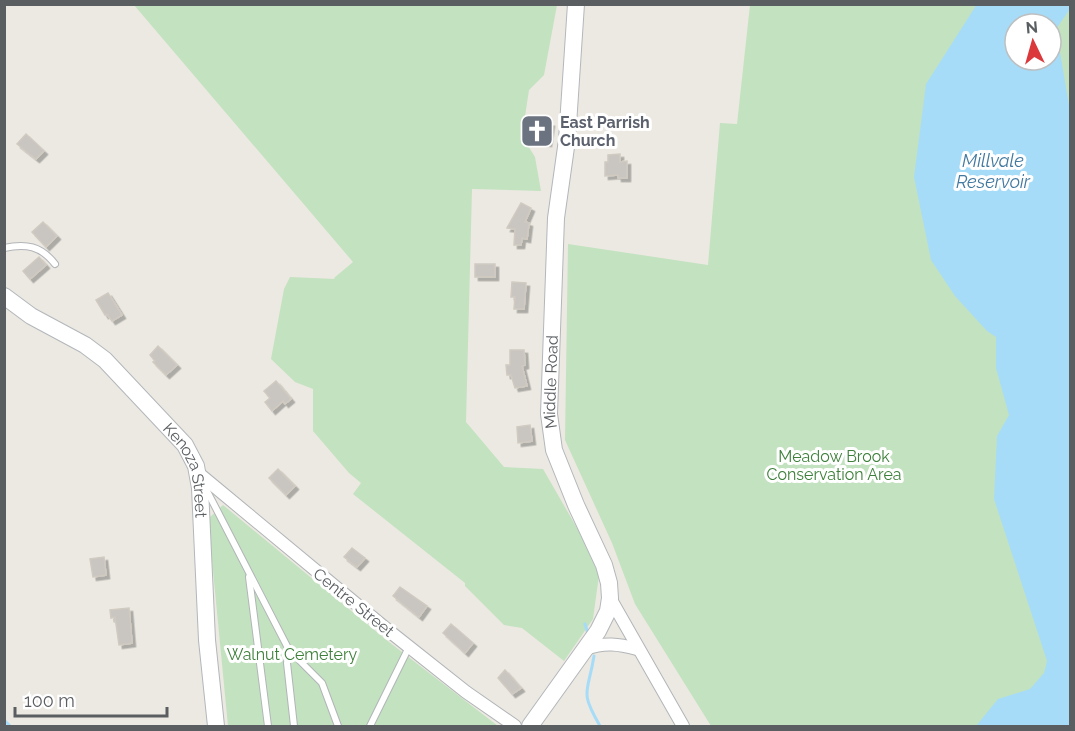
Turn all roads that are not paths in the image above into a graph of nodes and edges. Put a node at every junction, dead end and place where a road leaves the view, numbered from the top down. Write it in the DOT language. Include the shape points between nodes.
graph roads {
  1 [pos="576,4"];
  2 [pos="4,248"];
  3 [pos="55,264"];
  4 [pos="4,296"];
  5 [pos="197,472"];
  6 [pos="248,570"];
  7 [pos="610,598"];
  8 [pos="409,647"];
  9 [pos="586,649"];
  10 [pos="637,649"];
  11 [pos="289,650"];
  12 [pos="216,726"];
  13 [pos="268,726"];
  14 [pos="294,726"];
  15 [pos="338,726"];
  16 [pos="370,726"];
  17 [pos="515,726"];
  18 [pos="530,726"];
  19 [pos="683,726"];
  1 -- 7 [label="street, Middle Road" via="567,140 556,218 549,414 554,450 604,565"];
  2 -- 3 [label="lane" via="34,248 46,253"];
  4 -- 5 [label="street, Kenoza Street" via="105,360 185,445"];
  5 -- 6 [label="lane"];
  5 -- 8 [label="street, Centre Street"];
  5 -- 12 [label="street, Kenoza Street"];
  6 -- 11 [label="lane"];
  6 -- 13 [label="lane"];
  7 -- 9 [label="street, Middle Road" via="604,621"];
  7 -- 10 [label="street"];
  8 -- 16 [label="lane"];
  8 -- 17 [label="street, Centre Street"];
  9 -- 10 [label="street" via="615,644"];
  9 -- 18 [label="street, Middle Road"];
  10 -- 19 [label="street"];
  11 -- 14 [label="lane"];
  11 -- 15 [label="lane" via="322,683"];
}
